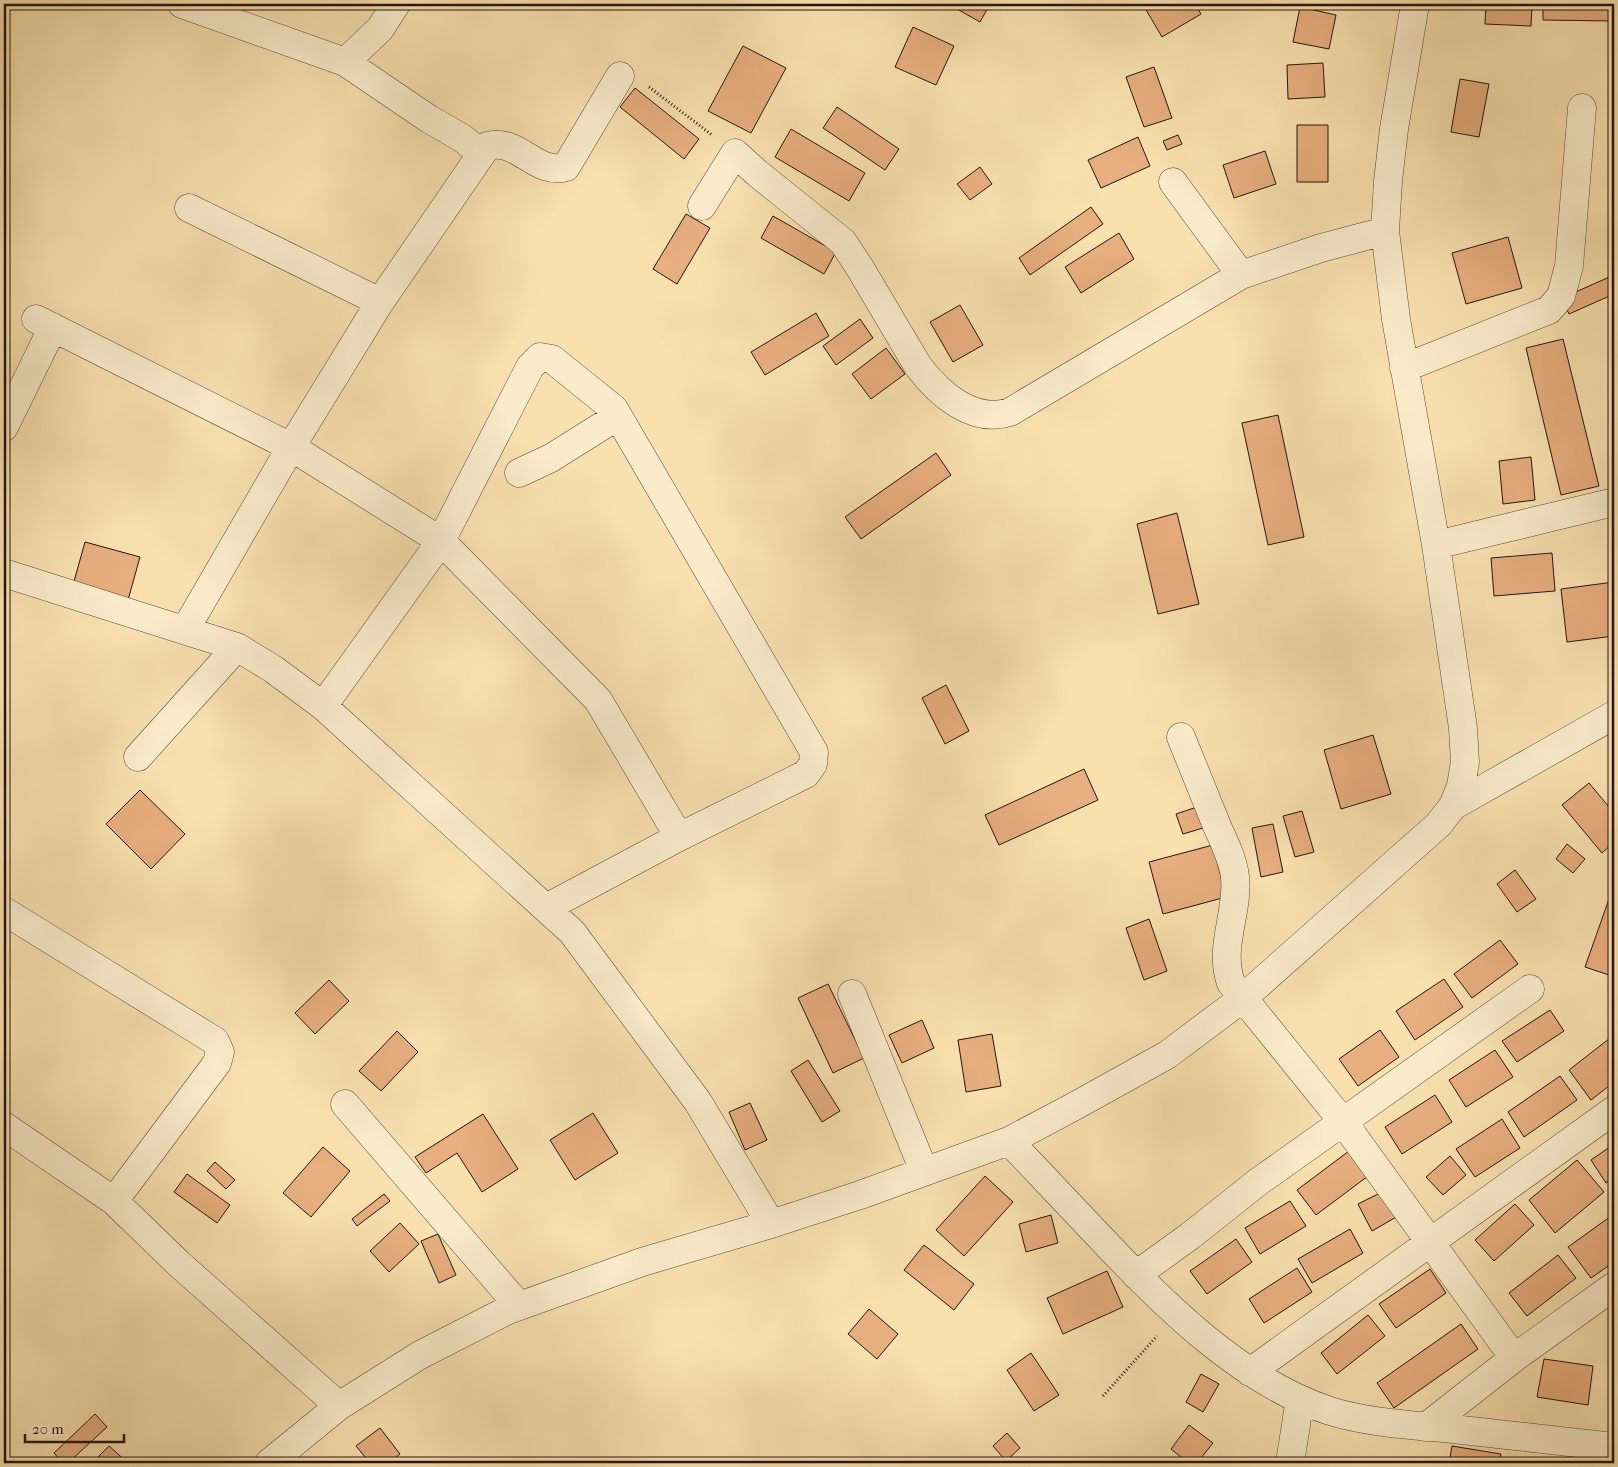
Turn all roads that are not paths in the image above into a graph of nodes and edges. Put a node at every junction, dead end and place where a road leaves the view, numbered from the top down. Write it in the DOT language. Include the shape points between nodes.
graph roads {
  1 [pos="182,4"];
  2 [pos="396,4"];
  3 [pos="1415,4"];
  4 [pos="345,62"];
  5 [pos="620,76"];
  6 [pos="1582,108"];
  7 [pos="482,154"];
  8 [pos="1173,182"];
  9 [pos="702,206"];
  10 [pos="189,208"];
  11 [pos="1385,231"];
  12 [pos="1241,275"];
  13 [pos="380,302"];
  14 [pos="1404,368"];
  15 [pos="618,416"];
  16 [pos="4,428"];
  17 [pos="291,447"];
  18 [pos="519,473"];
  19 [pos="1614,502"];
  20 [pos="442,541"];
  21 [pos="1436,545"];
  22 [pos="4,574"];
  23 [pos="185,630"];
  24 [pos="237,647"];
  25 [pos="323,706"];
  26 [pos="1614,715"];
  27 [pos="1181,737"];
  28 [pos="138,757"];
  29 [pos="1453,806"];
  30 [pos="679,837"];
  31 [pos="546,908"];
  32 [pos="4,911"];
  33 [pos="1530,989"];
  34 [pos="852,994"];
  35 [pos="1243,998"];
  36 [pos="345,1104"];
  37 [pos="1614,1110"];
  38 [pos="1344,1123"];
  39 [pos="4,1126"];
  40 [pos="1009,1141"];
  41 [pos="924,1171"];
  42 [pos="114,1201"];
  43 [pos="771,1224"];
  44 [pos="1430,1241"];
  45 [pos="1136,1275"];
  46 [pos="1614,1286"];
  47 [pos="519,1306"];
  48 [pos="1514,1358"];
  49 [pos="1250,1372"];
  50 [pos="1300,1399"];
  51 [pos="339,1406"];
  52 [pos="1426,1427"];
  53 [pos="1614,1447"];
  54 [pos="270,1463"];
  55 [pos="1290,1463"];
  1 -- 4 [label="street"];
  2 -- 4 [label="street" via="380,29"];
  3 -- 11 [label="street" via="1394,129"];
  4 -- 7 [label="street"];
  5 -- 7 [label="street" via="566,167 548,168 497,143 487,146"];
  6 -- 14 [label="street" via="1569,266 1562,296 1549,310"];
  7 -- 13 [label="street"];
  8 -- 12 [label="street"];
  9 -- 12 [label="street" via="735,153 843,242 928,380 961,407 985,415 1010,412"];
  10 -- 13 [label="street"];
  11 -- 12 [label="street"];
  11 -- 14 [label="street"];
  13 -- 17 [label="street"];
  14 -- 21 [label="street"];
  15 -- 18 [label="street" via="551,458"];
  15 -- 20 [label="street" via="614,409 552,359 540,357 530,367"];
  15 -- 30 [label="street" via="814,752 813,764 806,774"];
  16 -- 17 [label="street" via="44,323"];
  17 -- 20 [label="street"];
  17 -- 23 [label="street"];
  19 -- 21 [label="street"];
  20 -- 25 [label="street"];
  20 -- 30 [label="street" via="598,700"];
  21 -- 29 [label="street" via="1464,728 1465,762"];
  22 -- 23 [label="street"];
  23 -- 24 [label="street"];
  24 -- 25 [label="street"];
  24 -- 28 [label="street"];
  25 -- 31 [label="street"];
  26 -- 29 [label="street"];
  27 -- 35 [label="street" via="1234,871 1228,975"];
  29 -- 35 [label="street" via="1421,842"];
  30 -- 31 [label="street"];
  31 -- 43 [label="street" via="572,932 698,1102"];
  32 -- 42 [label="street" via="215,1041 220,1052 217,1063"];
  33 -- 38 [label="street"];
  34 -- 41 [label="street"];
  35 -- 38 [label="street"];
  35 -- 40 [label="street" via="1166,1055"];
  36 -- 47 [label="street"];
  37 -- 44 [label="street"];
  38 -- 44 [label="street"];
  38 -- 45 [label="street" via="1258,1182"];
  39 -- 42 [label="street"];
  40 -- 41 [label="street"];
  40 -- 45 [label="street"];
  41 -- 43 [label="street"];
  42 -- 51 [label="street" via="178,1263"];
  43 -- 47 [label="street" via="642,1262"];
  44 -- 48 [label="street"];
  44 -- 49 [label="street"];
  45 -- 49 [label="street" via="1208,1340"];
  46 -- 48 [label="street"];
  47 -- 51 [label="street" via="420,1355"];
  48 -- 52 [label="street"];
  49 -- 50 [label="street"];
  50 -- 52 [label="street" via="1360,1418"];
  50 -- 55 [label="street"];
  51 -- 54 [label="street"];
  52 -- 53 [label="street"];
}
